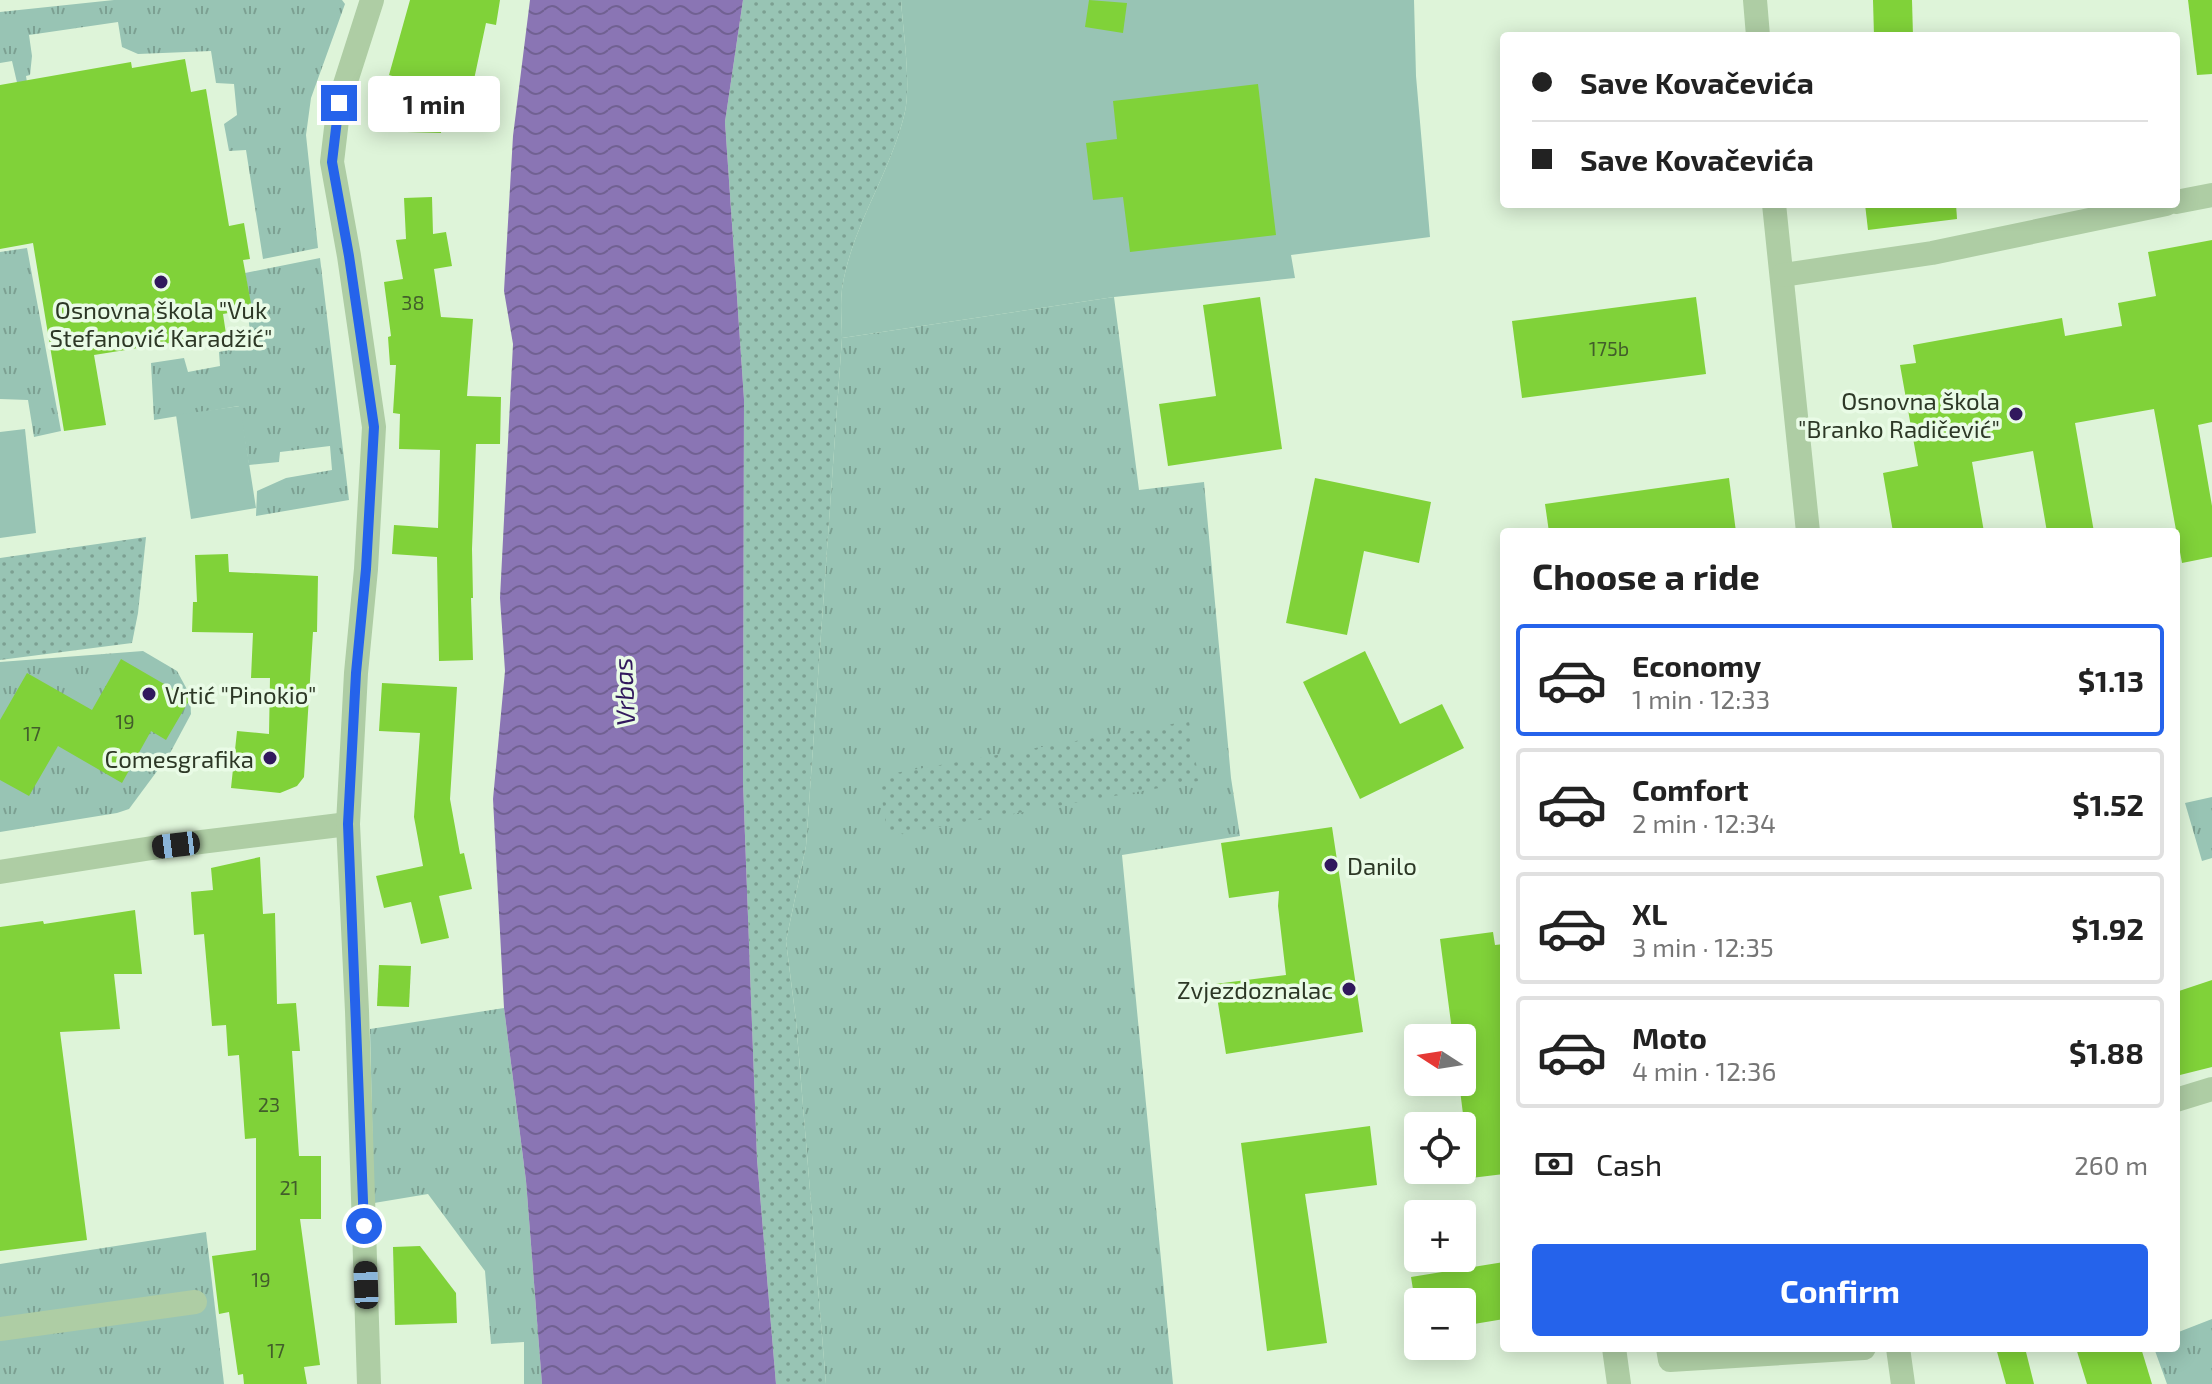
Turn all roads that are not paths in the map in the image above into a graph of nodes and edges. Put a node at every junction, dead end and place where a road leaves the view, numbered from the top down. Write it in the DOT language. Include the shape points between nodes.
graph roads {
  1 [pos="372,0"];
  2 [pos="1755,0"];
  3 [pos="1758,32"];
  4 [pos="2212,195"];
  5 [pos="2180,201"];
  6 [pos="1775,208"];
  7 [pos="2147,208"];
  8 [pos="1783,275"];
  9 [pos="1808,528"];
  10 [pos="348,824"];
  11 [pos="0,872"];
  12 [pos="2212,1089"];
  13 [pos="2180,1099"];
  14 [pos="195,1302"];
  15 [pos="0,1329"];
  16 [pos="1615,1352"];
  17 [pos="1669,1352"];
  18 [pos="1799,1352"];
  19 [pos="1899,1352"];
  20 [pos="369,1384"];
  21 [pos="1619,1384"];
  22 [pos="1903,1384"];
  1 -- 10 [label="street" via="339,103 332,162 374,427"];
  2 -- 3 [label="street"];
  4 -- 5 [label="street"];
  6 -- 8 [label="street"];
  7 -- 8 [label="street" via="1932,253"];
  8 -- 9 [label="street"];
  10 -- 11 [label="street"];
  10 -- 20 [label="street"];
  12 -- 13 [label="street"];
  14 -- 15 [label="street"];
  16 -- 21 [label="street"];
  17 -- 18 [label="street" via="1670,1360"];
  19 -- 22 [label="street"];
}
